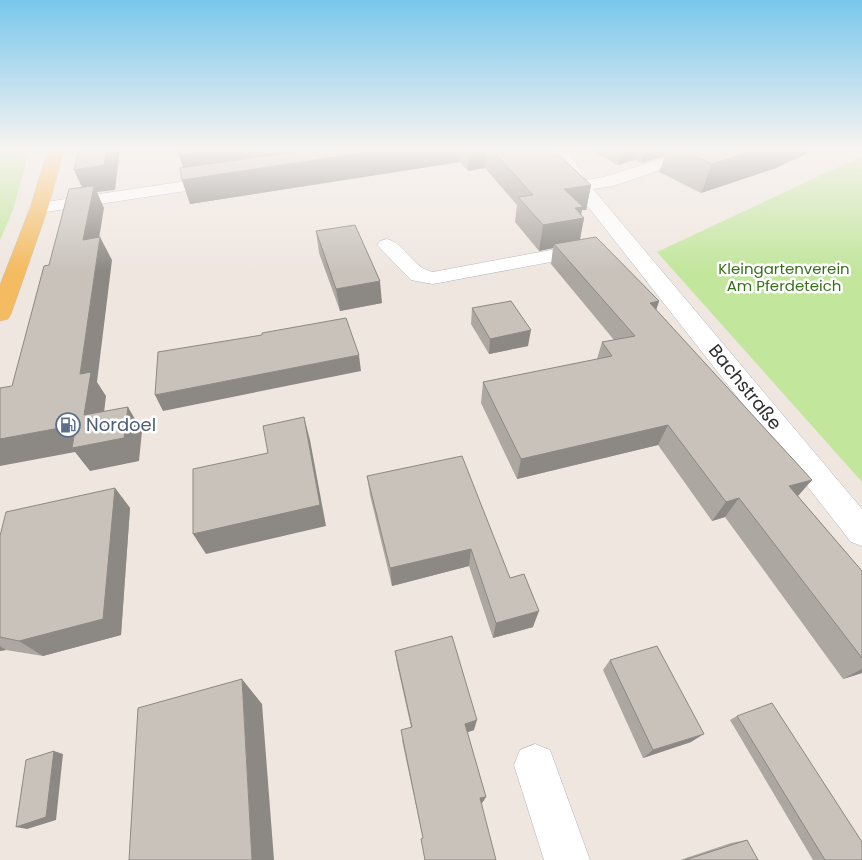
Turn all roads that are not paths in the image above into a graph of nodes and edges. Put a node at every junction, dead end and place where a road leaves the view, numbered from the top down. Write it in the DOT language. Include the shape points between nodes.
graph roads {
  1 [pos="44,190"];
  2 [pos="162,190"];
  3 [pos="584,190"];
  4 [pos="39,208"];
  5 [pos="627,242"];
  6 [pos="387,245"];
  7 [pos="0,314"];
  8 [pos="862,532"];
  9 [pos="535,765"];
  10 [pos="567,860"];
  1 -- 4 [label="main road"];
  2 -- 4 [label="street"];
  3 -- 5 [label="street, Bachstraße"];
  4 -- 7 [label="main road"];
  5 -- 6 [label="street" via="433,278 418,276"];
  5 -- 8 [label="street, Bachstraße"];
  9 -- 10 [label="street"];
}
